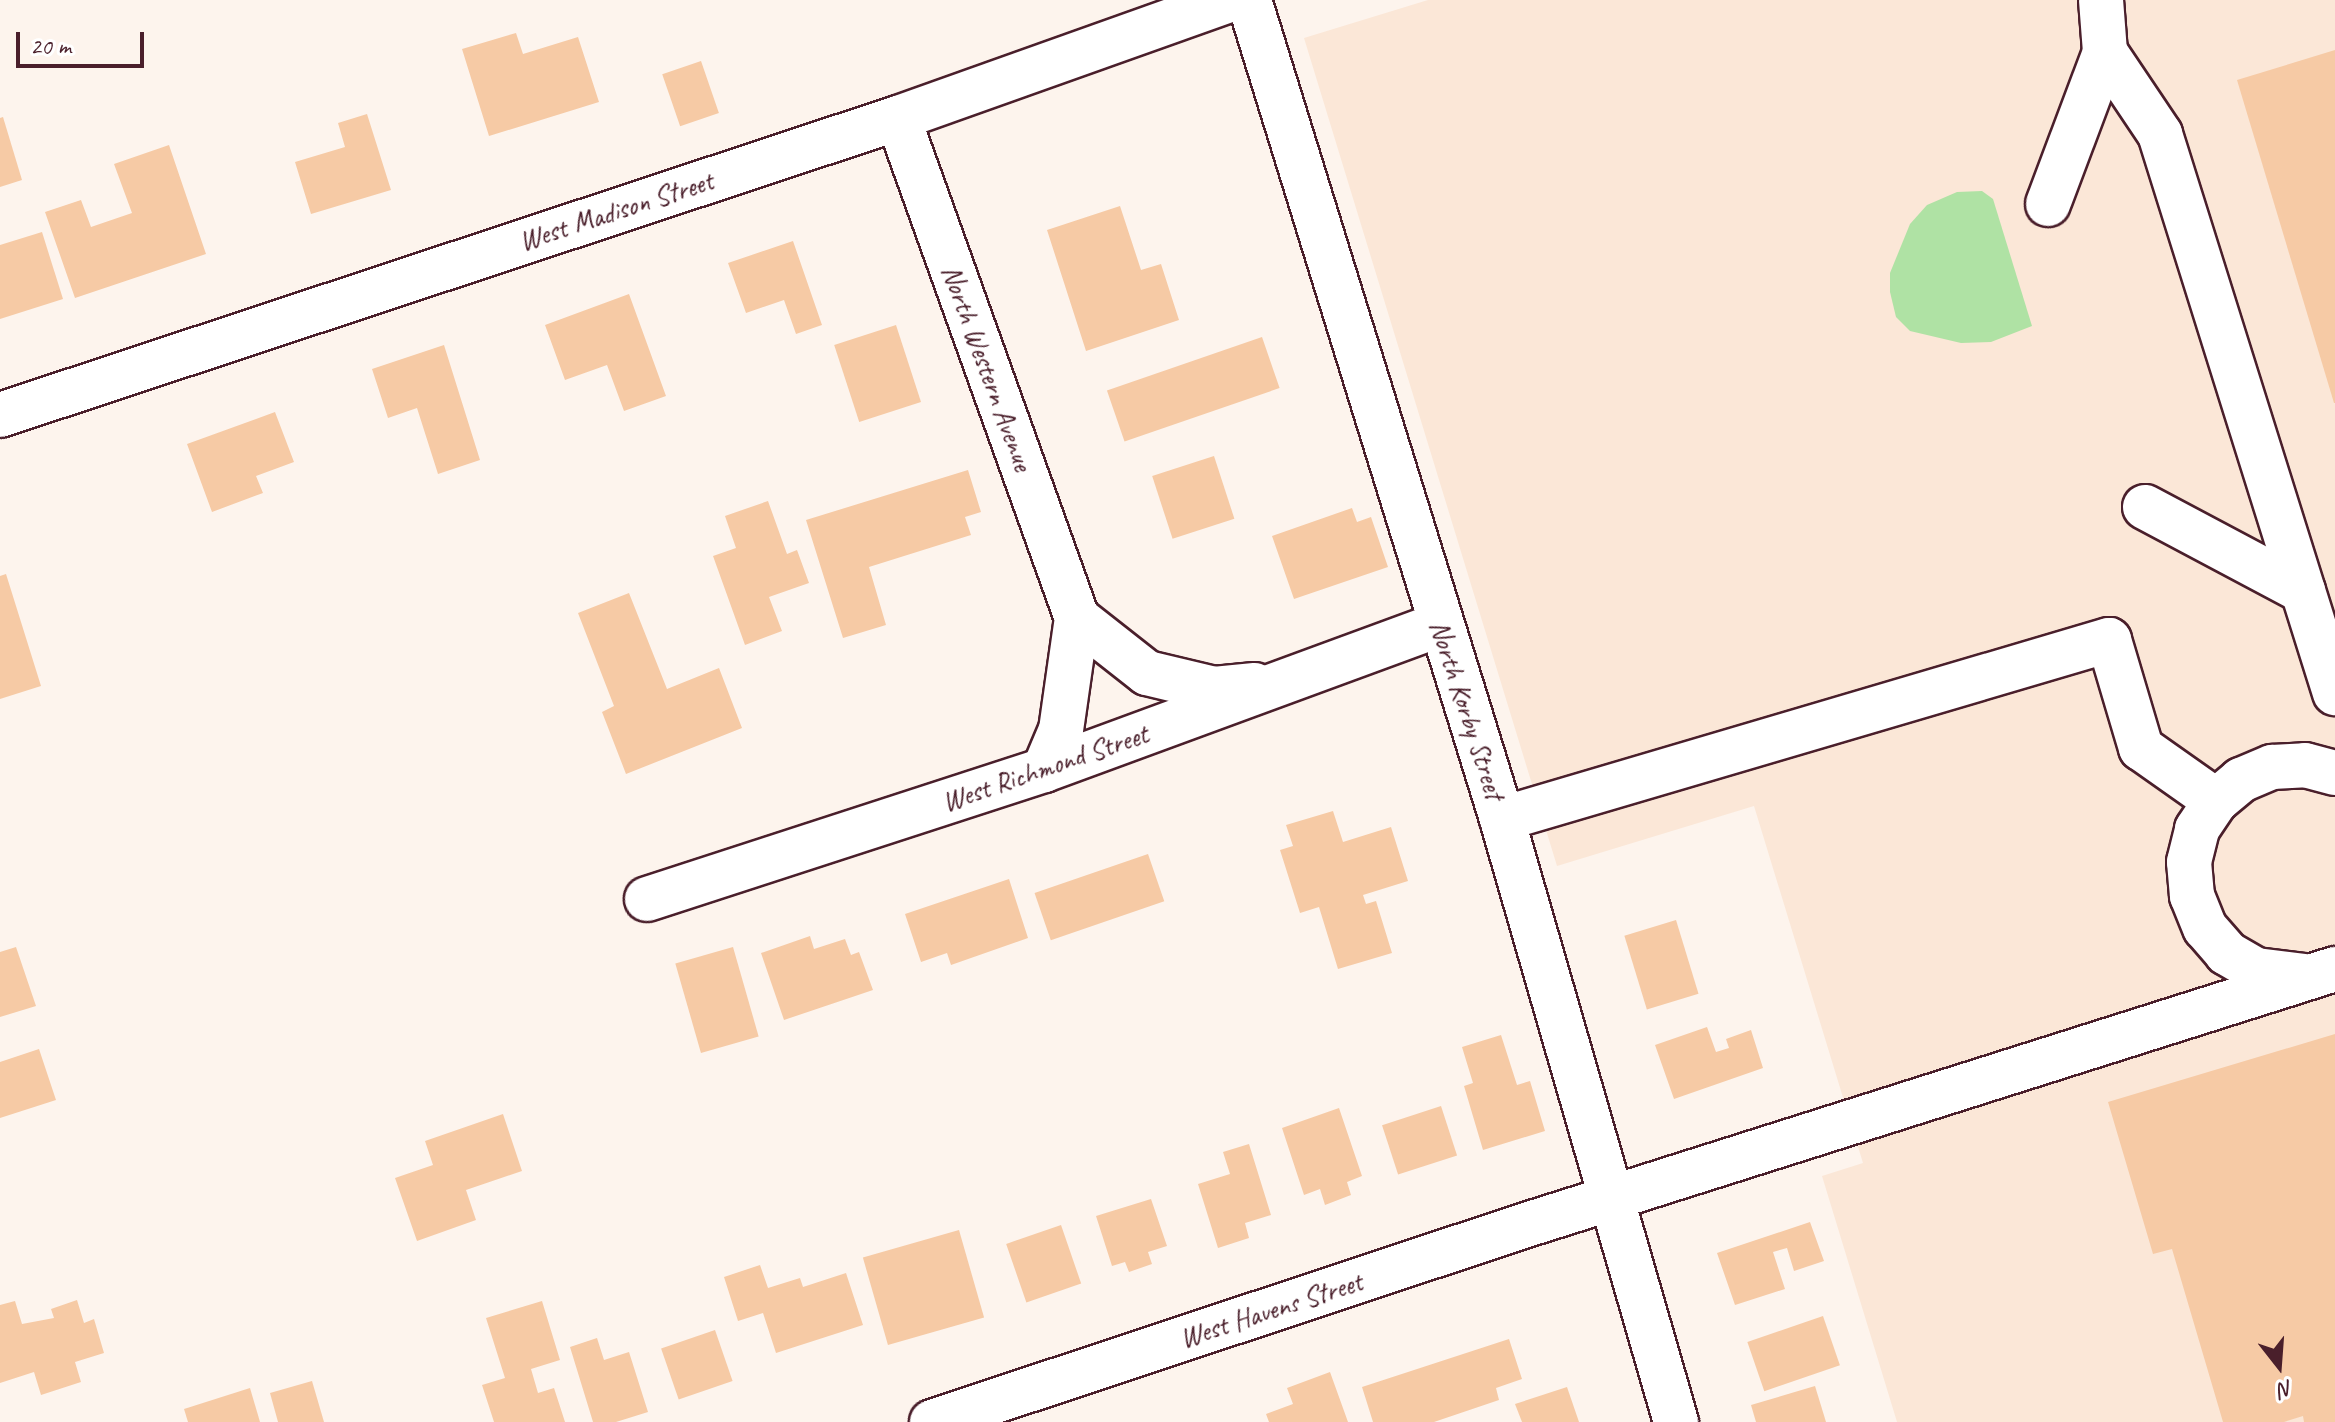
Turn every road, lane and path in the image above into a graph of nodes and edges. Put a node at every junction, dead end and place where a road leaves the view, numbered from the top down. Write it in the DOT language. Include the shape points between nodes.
graph roads {
  1 [pos="1230,0"];
  2 [pos="1249,0"];
  3 [pos="2101,0"];
  4 [pos="2105,52"];
  5 [pos="898,118"];
  6 [pos="2048,204"];
  7 [pos="0,415"];
  8 [pos="2145,507"];
  9 [pos="2303,591"];
  10 [pos="1077,618"];
  11 [pos="1439,625"];
  12 [pos="1289,683"];
  13 [pos="2335,693"];
  14 [pos="1044,770"];
  15 [pos="2335,773"];
  16 [pos="2216,801"];
  17 [pos="1502,819"];
  18 [pos="647,899"];
  19 [pos="2329,972"];
  20 [pos="1610,1200"];
  21 [pos="932,1422"];
  22 [pos="1676,1422"];
  1 -- 5 [label="street, West Madison Street"];
  2 -- 11 [label="street, North Korby Street"];
  3 -- 4 [label="street"];
  4 -- 6 [label="street"];
  4 -- 9 [label="street" via="2160,134"];
  5 -- 7 [label="street, West Madison Street"];
  5 -- 10 [label="street, North Western Avenue"];
  8 -- 9 [label="street"];
  9 -- 13 [label="street"];
  10 -- 12 [label="street" via="1147,673 1214,689"];
  10 -- 14 [label="street, North Western Avenue" via="1061,730"];
  11 -- 12 [label="street, West Richmond Street"];
  11 -- 17 [label="street, North Korby Street"];
  12 -- 14 [label="street, West Richmond Street"];
  14 -- 18 [label="street, West Richmond Street"];
  15 -- 16 [label="street" via="2305,765 2272,767 2241,780"];
  16 -- 17 [label="street" via="2141,748 2109,640"];
  16 -- 19 [label="street" via="2197,829 2189,862 2192,896 2205,928 2227,953 2256,970 2289,977"];
  17 -- 20 [label="street, North Korby Street"];
  19 -- 20 [label="street, West Havens Street"];
  20 -- 21 [label="street, West Havens Street"];
  20 -- 22 [label="street, North Korby Street"];
}
